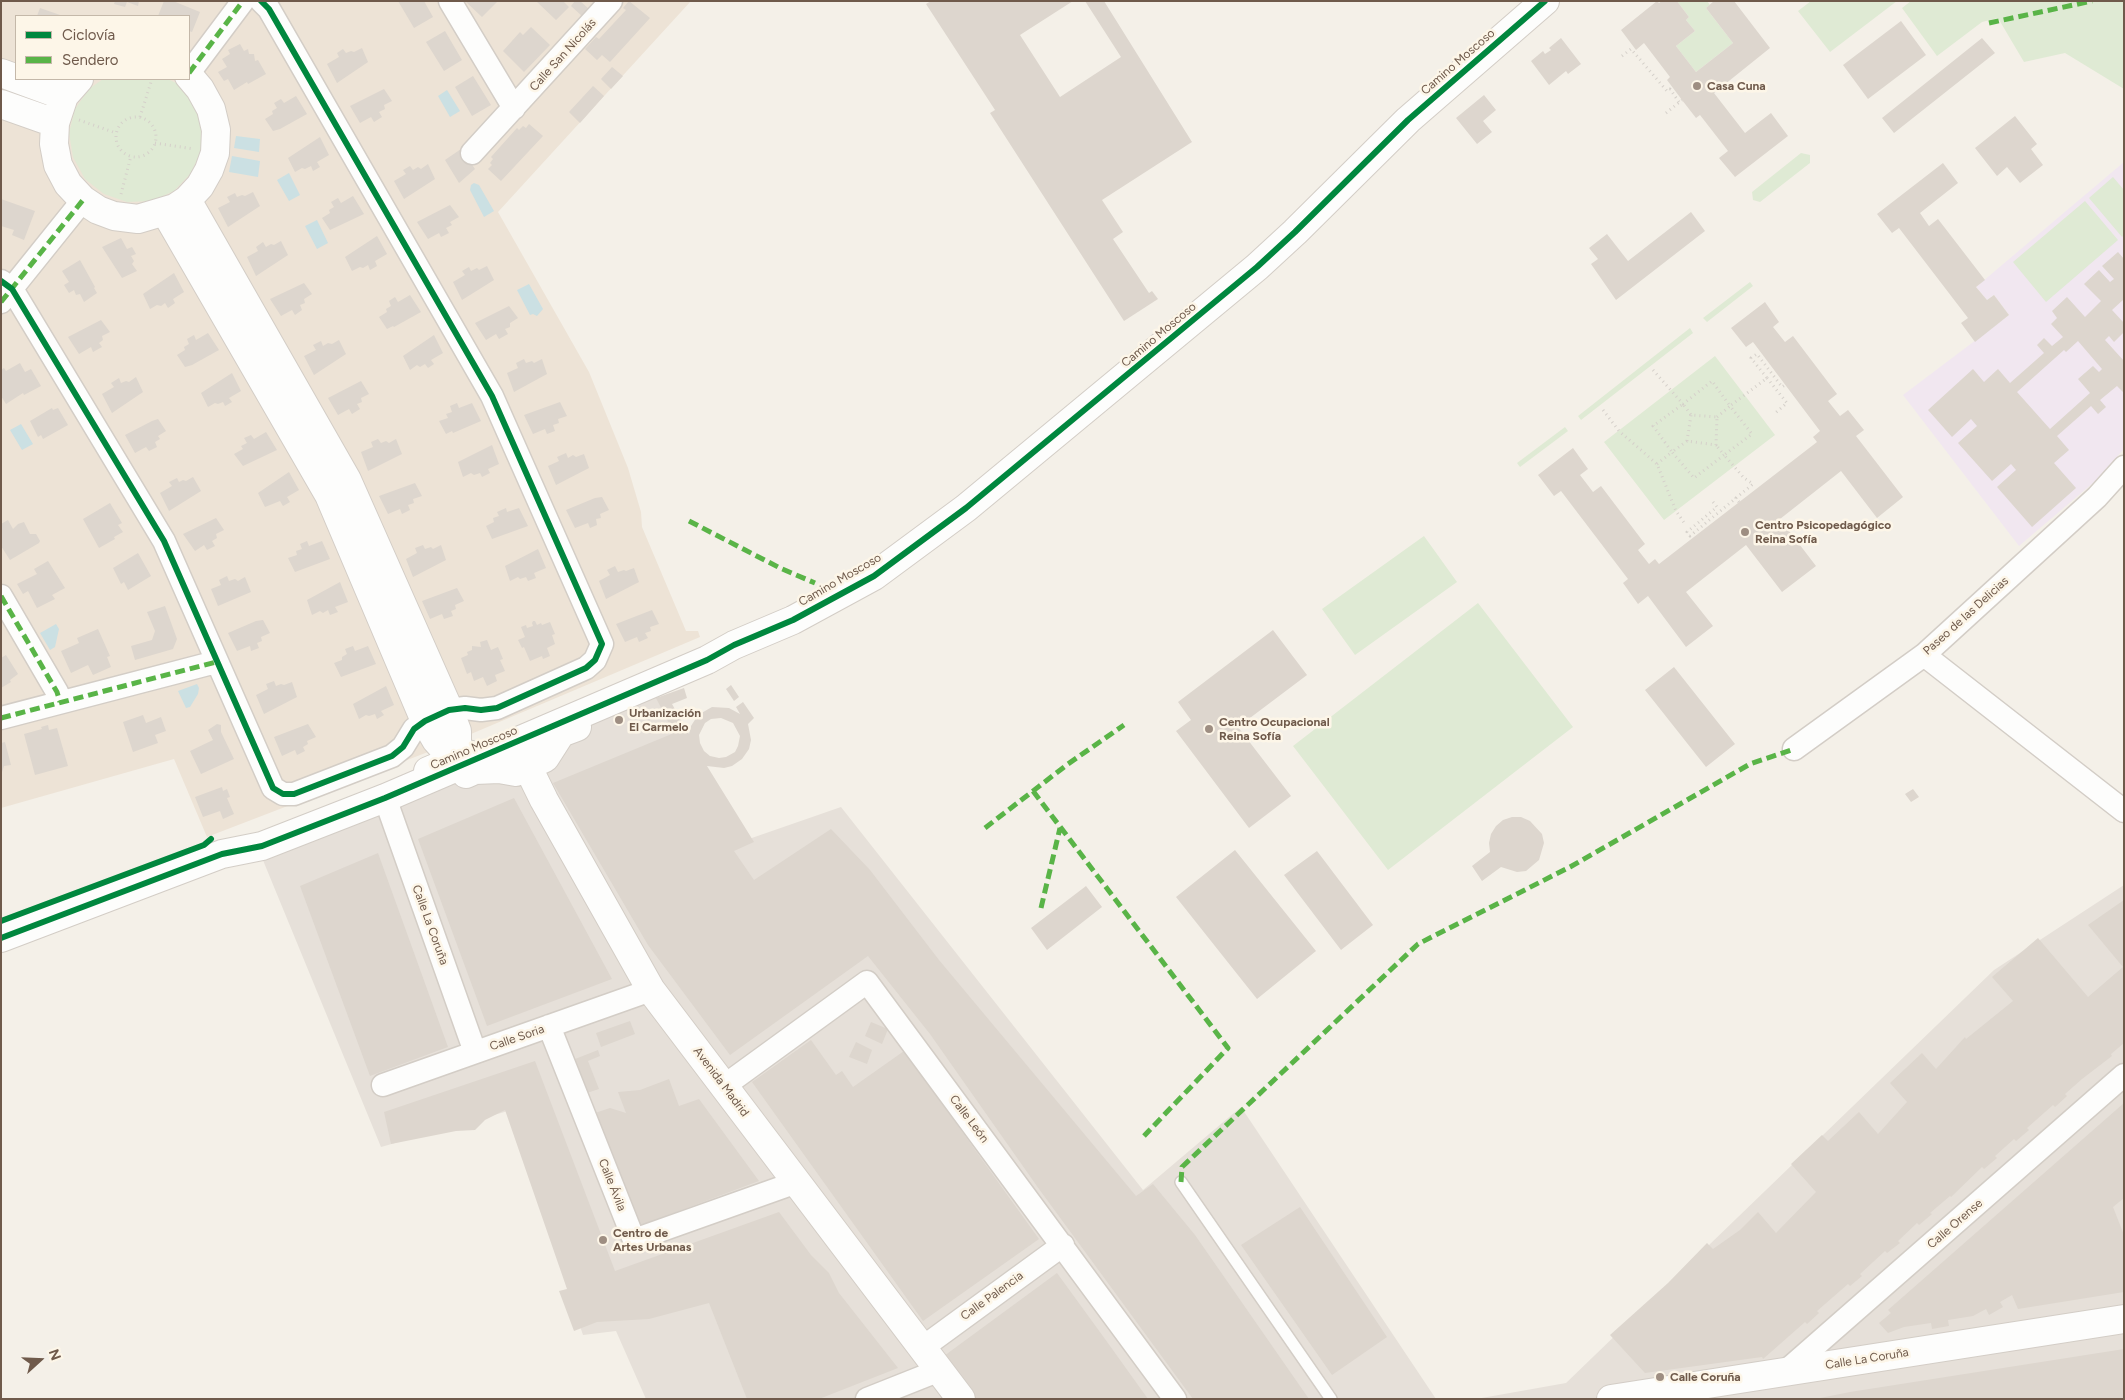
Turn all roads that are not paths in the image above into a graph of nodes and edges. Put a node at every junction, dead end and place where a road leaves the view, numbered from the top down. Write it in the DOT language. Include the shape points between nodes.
graph roads {
  1 [pos="243,1"];
  2 [pos="261,1"];
  3 [pos="450,1"];
  4 [pos="611,1"];
  5 [pos="1544,1"];
  6 [pos="1,73"];
  7 [pos="190,73"];
  8 [pos="190,75"];
  9 [pos="15,79"];
  10 [pos="16,80"];
  11 [pos="64,102"];
  12 [pos="1,104"];
  13 [pos="514,108"];
  14 [pos="472,153"];
  15 [pos="83,200"];
  16 [pos="177,206"];
  17 [pos="5,290"];
  18 [pos="2124,467"];
  19 [pos="1,596"];
  20 [pos="1924,655"];
  21 [pos="216,662"];
  22 [pos="602,697"];
  23 [pos="60,702"];
  24 [pos="437,716"];
  25 [pos="1,718"];
  26 [pos="481,749"];
  27 [pos="1794,749"];
  28 [pos="453,752"];
  29 [pos="522,755"];
  30 [pos="385,798"];
  31 [pos="2124,811"];
  32 [pos="348,813"];
  33 [pos="222,854"];
  34 [pos="1,938"];
  35 [pos="651,990"];
  36 [pos="549,1026"];
  37 [pos="475,1052"];
  38 [pos="2124,1075"];
  39 [pos="383,1085"];
  40 [pos="724,1086"];
  41 [pos="797,1182"];
  42 [pos="1181,1182"];
  43 [pos="1063,1245"];
  44 [pos="2124,1318"];
  45 [pos="922,1348"];
  46 [pos="940,1370"];
  47 [pos="1785,1372"];
  48 [pos="867,1399"];
  49 [pos="961,1399"];
  50 [pos="1175,1399"];
  51 [pos="1331,1399"];
  52 [pos="1611,1399"];
  1 -- 7 [label="street"];
  2 -- 24 [label="street" via="274,17 492,396 602,644 595,660 586,668 496,708 465,708"];
  3 -- 13 [label="street"];
  4 -- 13 [label="street, Calle San Nicolás"];
  5 -- 22 [label="street, Camino Moscoso" via="1408,120 1257,267 966,508 874,576 793,620 707,660"];
  6 -- 9 [label="street"];
  8 -- 16 [label="street" via="211,109 216,130 215,153 200,186"];
  10 -- 11 [label="street"];
  11 -- 12 [label="street"];
  11 -- 15 [label="street" via="54,144 58,165 68,184"];
  13 -- 14 [label="street, Calle San Nicolás"];
  15 -- 16 [label="street" via="114,216 138,219"];
  15 -- 17 [label="street"];
  16 -- 24 [label="street" via="347,480"];
  17 -- 21 [label="street" via="164,541"];
  18 -- 20 [label="street, Paseo de las Delicias" via="2096,497"];
  19 -- 23 [label="street"];
  20 -- 27 [label="street, Paseo de las Delicias"];
  20 -- 31 [label="street"];
  21 -- 23 [label="street"];
  21 -- 24 [label="street" via="273,788 283,794 294,794 392,756 403,747 414,729"];
  22 -- 26 [label="street, Camino Moscoso"];
  22 -- 29 [label="street, Camino Moscoso"];
  23 -- 25 [label="street"];
  24 -- 28 [label="street" via="457,731"];
  26 -- 28 [label="street"];
  26 -- 29 [label="street, Camino Moscoso"];
  26 -- 30 [label="street, Camino Moscoso"];
  28 -- 32 [label="street" via="440,766 364,796"];
  28 -- 33 [label="street, Camino Moscoso" via="250,837"];
  29 -- 30 [label="street" via="516,772 475,770 401,800"];
  29 -- 35 [label="street, Avenida Madrid"];
  30 -- 32 [label="street, Camino Moscoso"];
  30 -- 37 [label="street, Calle La Coruña"];
  32 -- 33 [label="street, Camino Moscoso" via="262,846"];
  33 -- 34 [label="street, Camino Moscoso"];
  35 -- 36 [label="street, Calle Soria"];
  35 -- 40 [label="street, Avenida Madrid"];
  36 -- 37 [label="street, Calle Soria"];
  36 -- 41 [label="street, Calle Ávila" via="634,1240"];
  37 -- 39 [label="street, Calle Soria"];
  38 -- 47 [label="street, Calle Orense"];
  40 -- 41 [label="street, Avenida Madrid"];
  40 -- 43 [label="street, Calle León" via="866,982"];
  41 -- 45 [label="street, Avenida Madrid"];
  42 -- 51 [label="lane"];
  43 -- 45 [label="street, Calle Palencia"];
  43 -- 50 [label="street, Calle León"];
  44 -- 47 [label="street, Calle La Coruña"];
  45 -- 46 [label="street, Avenida Madrid"];
  46 -- 48 [label="street"];
  46 -- 49 [label="street, Avenida Madrid"];
  47 -- 52 [label="street, Calle La Coruña"];
}
